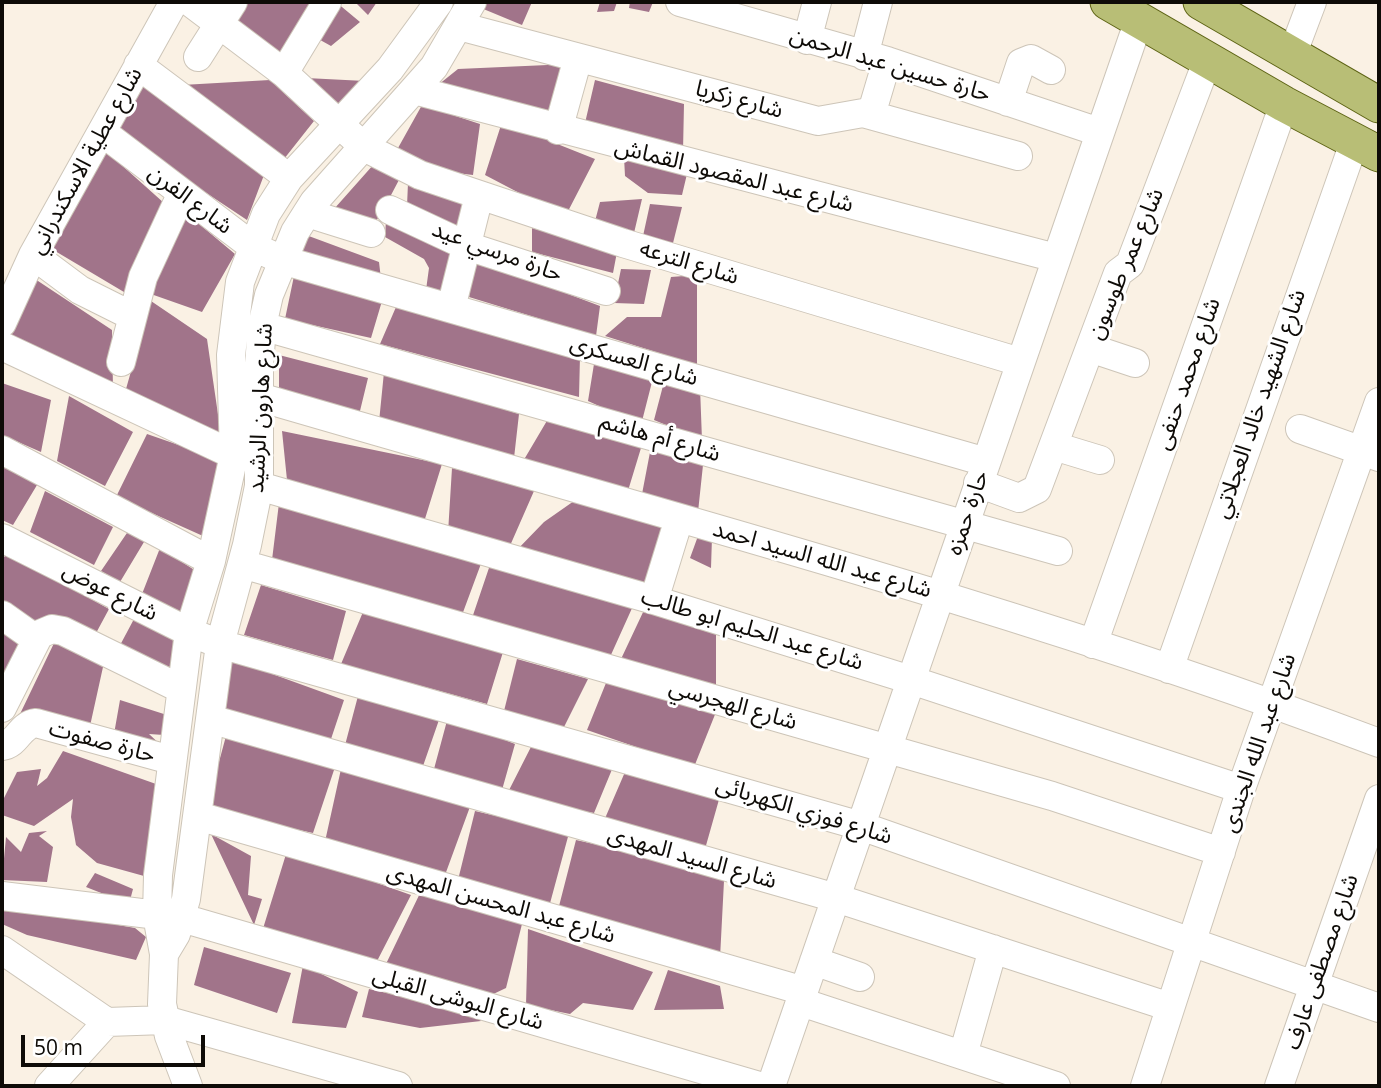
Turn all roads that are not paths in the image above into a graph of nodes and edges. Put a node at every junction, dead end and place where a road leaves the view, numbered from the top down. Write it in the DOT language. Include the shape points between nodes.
graph roads {
  1 [pos="174,2"];
  2 [pos="190,2"];
  3 [pos="327,2"];
  4 [pos="439,2"];
  5 [pos="680,2"];
  6 [pos="817,2"];
  7 [pos="1108,2"];
  8 [pos="1312,2"];
  9 [pos="878,4"];
  10 [pos="1218,6"];
  11 [pos="226,13"];
  12 [pos="466,14"];
  13 [pos="1139,20"];
  14 [pos="807,40"];
  15 [pos="1292,55"];
  16 [pos="198,57"];
  17 [pos="578,58"];
  18 [pos="875,59"];
  19 [pos="1208,59"];
  20 [pos="138,65"];
  21 [pos="1051,70"];
  22 [pos="284,74"];
  23 [pos="414,90"];
  24 [pos="1008,102"];
  25 [pos="1284,104"];
  26 [pos="1379,104"];
  27 [pos="872,115"];
  28 [pos="341,123"];
  29 [pos="558,130"];
  30 [pos="102,132"];
  31 [pos="1099,132"];
  32 [pos="364,147"];
  33 [pos="1367,147"];
  34 [pos="1018,156"];
  35 [pos="289,178"];
  36 [pos="181,195"];
  37 [pos="479,196"];
  38 [pos="390,210"];
  39 [pos="307,213"];
  40 [pos="371,233"];
  41 [pos="252,246"];
  42 [pos="467,246"];
  43 [pos="33,255"];
  44 [pos="1056,258"];
  45 [pos="282,260"];
  46 [pos="606,290"];
  47 [pos="451,308"];
  48 [pos="132,316"];
  49 [pos="2,323"];
  50 [pos="262,326"];
  51 [pos="2,346"];
  52 [pos="1090,348"];
  53 [pos="121,362"];
  54 [pos="1020,362"];
  55 [pos="1135,363"];
  56 [pos="258,397"];
  57 [pos="1379,402"];
  58 [pos="1300,429"];
  59 [pos="1054,446"];
  60 [pos="2,450"];
  61 [pos="1370,454"];
  62 [pos="234,455"];
  63 [pos="1100,460"];
  64 [pos="982,473"];
  65 [pos="259,486"];
  66 [pos="679,519"];
  67 [pos="964,524"];
  68 [pos="2,538"];
  69 [pos="1058,551"];
  70 [pos="211,561"];
  71 [pos="242,564"];
  72 [pos="940,594"];
  73 [pos="654,600"];
  74 [pos="2,615"];
  75 [pos="188,632"];
  76 [pos="38,637"];
  77 [pos="219,644"];
  78 [pos="1093,644"];
  79 [pos="1169,669"];
  80 [pos="911,680"];
  81 [pos="181,689"];
  82 [pos="1273,703"];
  83 [pos="2,708"];
  84 [pos="210,719"];
  85 [pos="1379,743"];
  86 [pos="2,746"];
  87 [pos="887,749"];
  88 [pos="170,761"];
  89 [pos="1241,789"];
  90 [pos="1379,799"];
  91 [pos="198,816"];
  92 [pos="861,826"];
  93 [pos="1221,852"];
  94 [pos="1369,859"];
  95 [pos="2,896"];
  96 [pos="836,898"];
  97 [pos="170,917"];
  98 [pos="1191,944"];
  99 [pos="992,949"];
  100 [pos="2,950"];
  101 [pos="814,961"];
  102 [pos="860,977"];
  103 [pos="1314,986"];
  104 [pos="802,997"];
  105 [pos="1170,1007"];
  106 [pos="1379,1008"];
  107 [pos="165,1020"];
  108 [pos="107,1022"];
  109 [pos="963,1055"];
  110 [pos="49,1086"];
  111 [pos="188,1086"];
  112 [pos="398,1086"];
  113 [pos="759,1086"];
  114 [pos="771,1086"];
  115 [pos="1056,1086"];
  116 [pos="1145,1086"];
  117 [pos="1279,1086"];
  1 -- 20 [label="street, شارع عطية الاسكندراني"];
  2 -- 11 [label="street"];
  3 -- 22 [label="street"];
  4 -- 28 [label="street, شارع هارون الرشيد" via="411,44"];
  5 -- 14 [label="street, حارة حسين عبد الرحمن"];
  6 -- 14 [label="street"];
  7 -- 13 [label="main road"];
  8 -- 15 [label="street"];
  9 -- 18 [label="street"];
  10 -- 15 [label="main road"];
  11 -- 16 [label="street"];
  11 -- 22 [label="street"];
  12 -- 17 [label="street, شارع زكريا"];
  12 -- 23 [label="street, شارع هارون الرشيد" via="434,67"];
  13 -- 19 [label="main road"];
  13 -- 31 [label="street, حارة حمزه"];
  14 -- 18 [label="street, حارة حسين عبد الرحمن"];
  15 -- 26 [label="main road"];
  17 -- 27 [label="street, شارع زكريا" via="818,121 854,113"];
  17 -- 29 [label="street"];
  18 -- 24 [label="street, حارة حسين عبد الرحمن"];
  18 -- 27 [label="street"];
  19 -- 25 [label="main road"];
  19 -- 52 [label="street, شارع عمر طوسون" via="1130,264 1118,273"];
  20 -- 30 [label="street, شارع عطية الاسكندراني"];
  20 -- 35 [label="street"];
  21 -- 24 [label="street" via="1031,59 1021,63"];
  22 -- 28 [label="street"];
  23 -- 29 [label="street, شارع عبد المقصود القماش"];
  23 -- 32 [label="street, شارع هارون الرشيد"];
  24 -- 31 [label="street, حارة حسين عبد الرحمن"];
  25 -- 33 [label="main road"];
  25 -- 78 [label="street, شارع محمد حنفى"];
  27 -- 34 [label="street, شارع زكريا"];
  28 -- 32 [label="street"];
  28 -- 35 [label="street, شارع هارون الرشيد"];
  29 -- 44 [label="street, شارع عبد المقصود القماش"];
  30 -- 36 [label="street, شارع الفرن"];
  30 -- 43 [label="street, شارع عطية الاسكندراني"];
  31 -- 44 [label="street, حارة حمزه"];
  32 -- 37 [label="street, شارع الترعه"];
  32 -- 39 [label="street, شارع هارون الرشيد"];
  33 -- 79 [label="street, شارع الشهيد خالد العجلاتي"];
  35 -- 41 [label="street, شارع هارون الرشيد"];
  36 -- 41 [label="street, شارع الفرن"];
  36 -- 48 [label="street" via="160,235"];
  37 -- 42 [label="street"];
  37 -- 54 [label="street, شارع الترعه"];
  38 -- 42 [label="street, حارة مرسي عيد"];
  39 -- 40 [label="street"];
  39 -- 45 [label="street, شارع هارون الرشيد"];
  41 -- 45 [label="street, شارع الفرن"];
  41 -- 62 [label="street, شارع هارون الرشيد" via="233,318"];
  42 -- 46 [label="street, حارة مرسي عيد"];
  42 -- 47 [label="street"];
  43 -- 48 [label="street" via="80,290"];
  43 -- 49 [label="street, شارع عطية الاسكندراني"];
  44 -- 54 [label="street, حارة حمزه"];
  45 -- 47 [label="street, شارع العسكرى"];
  45 -- 50 [label="street, شارع هارون الرشيد"];
  47 -- 64 [label="street, شارع العسكرى"];
  48 -- 53 [label="street"];
  50 -- 56 [label="street, شارع هارون الرشيد"];
  50 -- 67 [label="street, شارع أم هاشم"];
  51 -- 62 [label="street"];
  52 -- 55 [label="street"];
  52 -- 59 [label="street, شارع عمر طوسون"];
  54 -- 64 [label="street, حارة حمزه"];
  56 -- 65 [label="street, شارع هارون الرشيد"];
  56 -- 66 [label="street, شارع عبد الله السيد احمد"];
  57 -- 61 [label="street, شارع عبد الله الجندى"];
  58 -- 61 [label="street"];
  59 -- 63 [label="street"];
  59 -- 64 [label="street, شارع عمر طوسون" via="1039,485 1029,496 1019,498"];
  60 -- 70 [label="street"];
  61 -- 82 [label="street, شارع عبد الله الجندى"];
  62 -- 70 [label="street, شارع هارون الرشيد"];
  64 -- 67 [label="street, حارة حمزه"];
  65 -- 71 [label="street, شارع هارون الرشيد"];
  65 -- 73 [label="street, شارع عبد الحليم ابو طالب"];
  66 -- 72 [label="street, شارع عبد الله السيد احمد"];
  66 -- 73 [label="street"];
  67 -- 69 [label="street, شارع أم هاشم"];
  67 -- 72 [label="street, حارة حمزه"];
  68 -- 75 [label="street, شارع عوض"];
  70 -- 75 [label="street, شارع هارون الرشيد"];
  71 -- 77 [label="street, شارع هارون الرشيد"];
  71 -- 87 [label="street, شارع الهجرسي"];
  72 -- 78 [label="street, شارع عبد الله السيد احمد"];
  72 -- 80 [label="street, حارة حمزه"];
  73 -- 80 [label="street, شارع عبد الحليم ابو طالب"];
  74 -- 76 [label="street"];
  75 -- 77 [label="street, شارع عوض"];
  75 -- 81 [label="street, شارع هارون الرشيد"];
  76 -- 81 [label="street" via="52,629 63,631"];
  76 -- 83 [label="street"];
  77 -- 84 [label="street, شارع هارون الرشيد"];
  77 -- 92 [label="street, شارع فوزي الكهربائى"];
  78 -- 79 [label="street, شارع عبد الله السيد احمد"];
  79 -- 82 [label="street, شارع عبد الله السيد احمد"];
  80 -- 87 [label="street, حارة حمزه"];
  80 -- 89 [label="street, شارع عبد الحليم ابو طالب"];
  81 -- 88 [label="street, شارع هارون الرشيد"];
  82 -- 85 [label="street, شارع عبد الله السيد احمد"];
  82 -- 89 [label="street, شارع عبد الله الجندى"];
  84 -- 91 [label="street, شارع هارون الرشيد"];
  84 -- 96 [label="street, شارع السيد المهدى"];
  86 -- 88 [label="street, حارة صفوت" via="36,723"];
  87 -- 92 [label="street, حارة حمزه"];
  87 -- 93 [label="street, شارع الهجرسي" via="1052,796"];
  88 -- 97 [label="street, شارع هارون الرشيد" via="158,875"];
  89 -- 93 [label="street, شارع عبد الله الجندى"];
  90 -- 94 [label="street, شارع مصطفى عارف"];
  91 -- 97 [label="street, شارع هارون الرشيد"];
  91 -- 104 [label="street, شارع عبد المحسن المهدى"];
  92 -- 96 [label="street, حارة حمزه"];
  92 -- 98 [label="street, شارع فوزي الكهربائى"];
  93 -- 98 [label="street, شارع عبد الله الجندى"];
  94 -- 103 [label="street, شارع مصطفى عارف"];
  95 -- 97 [label="street, شارع البوشى القبلى"];
  96 -- 99 [label="street, شارع السيد المهدى"];
  96 -- 101 [label="street, حارة حمزه"];
  97 -- 107 [label="street, شارع هارون الرشيد" via="161,987"];
  97 -- 113 [label="street, شارع البوشى القبلى"];
  98 -- 103 [label="street, شارع فوزي الكهربائى"];
  98 -- 105 [label="street, شارع عبد الله الجندى"];
  99 -- 105 [label="street, شارع السيد المهدى"];
  99 -- 109 [label="street"];
  100 -- 108 [label="street"];
  101 -- 102 [label="street"];
  101 -- 104 [label="street, حارة حمزه"];
  103 -- 106 [label="street, شارع فوزي الكهربائى"];
  103 -- 117 [label="street, شارع مصطفى عارف"];
  104 -- 109 [label="street, شارع عبد المحسن المهدى"];
  104 -- 114 [label="street, حارة حمزه"];
  105 -- 116 [label="street, شارع عبد الله الجندى"];
  107 -- 108 [label="street"];
  107 -- 111 [label="street, شارع هارون الرشيد"];
  107 -- 112 [label="street"];
  108 -- 110 [label="street"];
  109 -- 115 [label="street, شارع عبد المحسن المهدى"];
}
